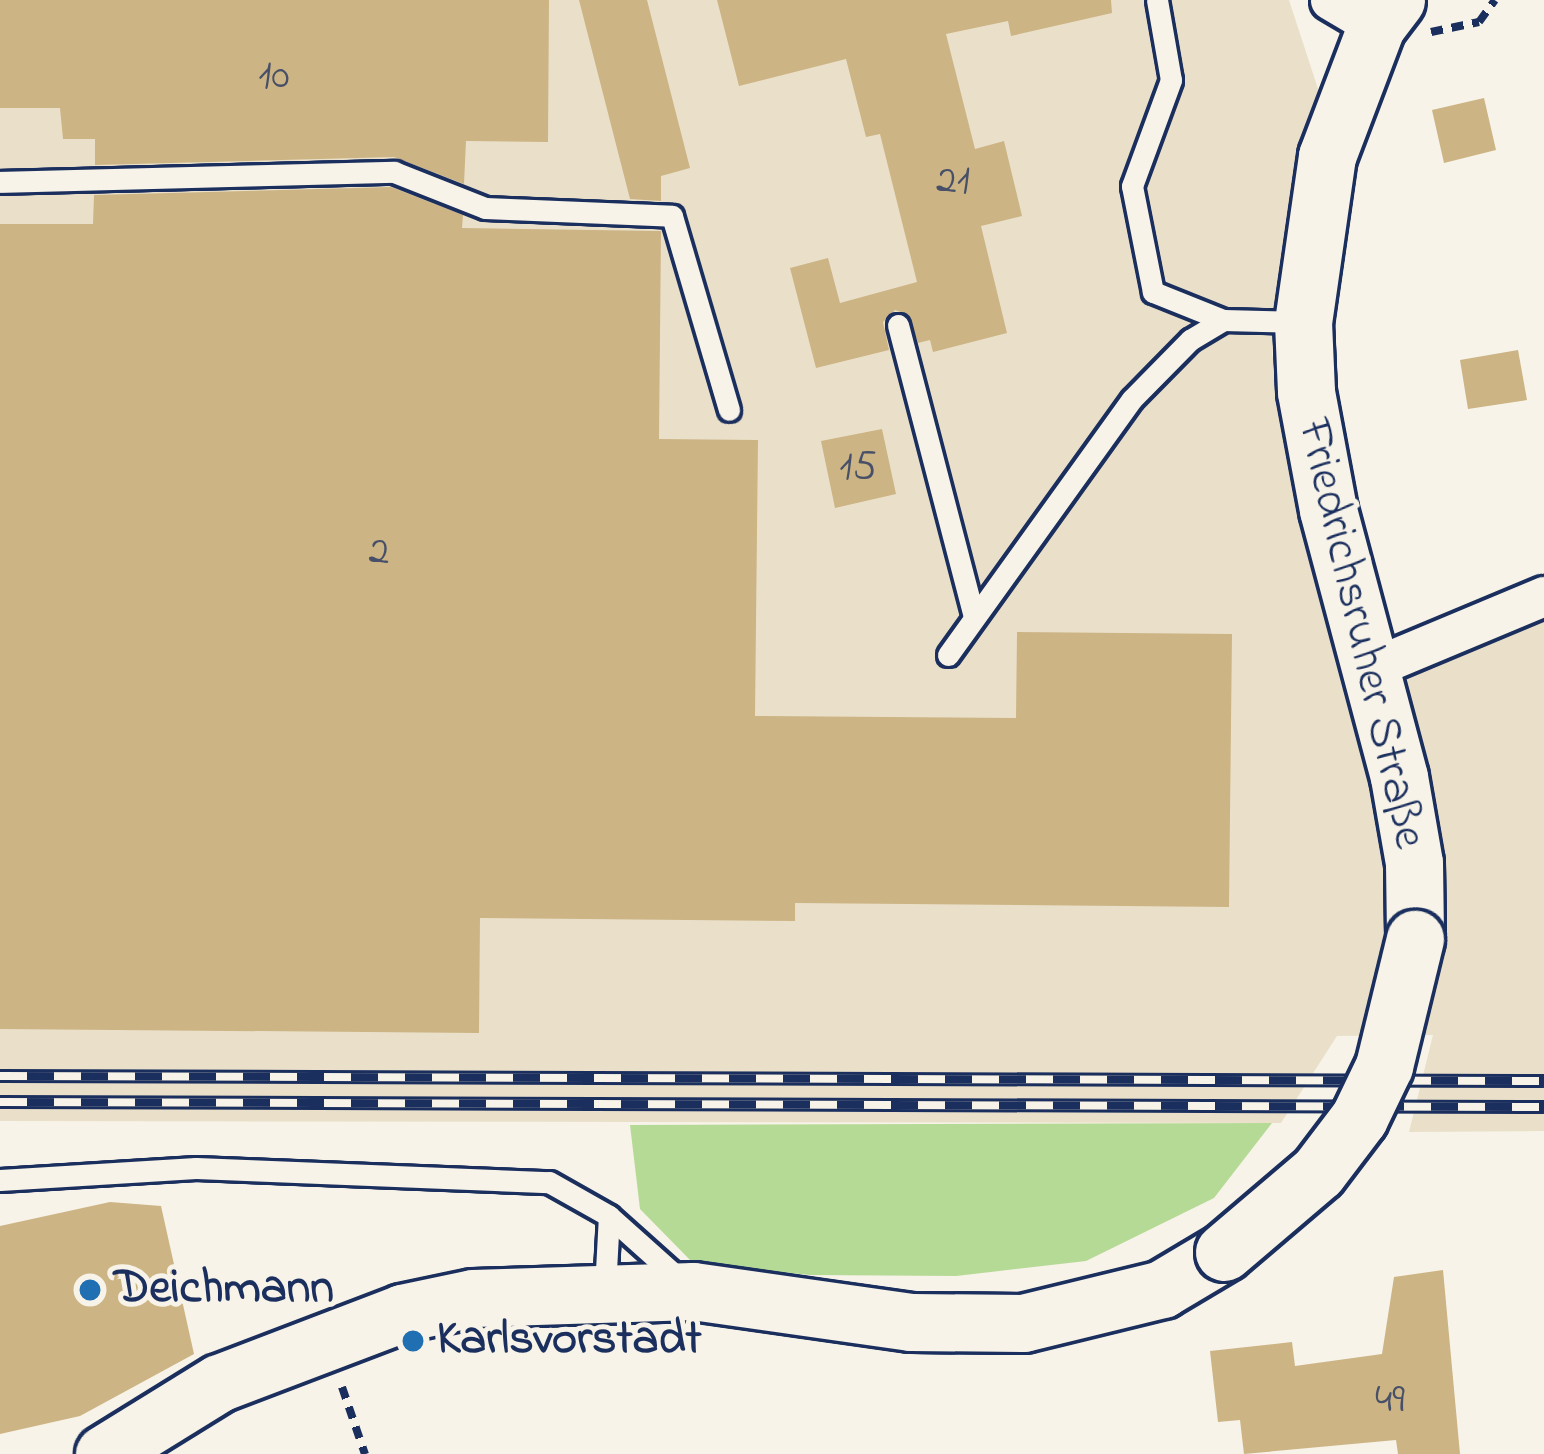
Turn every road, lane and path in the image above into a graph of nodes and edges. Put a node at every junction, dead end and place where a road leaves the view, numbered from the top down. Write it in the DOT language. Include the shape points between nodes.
graph roads {
  1 [pos="1156,0"];
  2 [pos="1367,9"];
  3 [pos="0,182"];
  4 [pos="1223,320"];
  5 [pos="1304,322"];
  6 [pos="898,326"];
  7 [pos="729,410"];
  8 [pos="1544,596"];
  9 [pos="974,616"];
  10 [pos="948,655"];
  11 [pos="1374,668"];
  12 [pos="0,1180"];
  13 [pos="609,1216"];
  14 [pos="605,1289"];
  15 [pos="693,1291"];
  16 [pos="326,1343"];
  17 [pos="219,1382"];
  18 [pos="66,1454"];
  19 [pos="104,1454"];
  20 [pos="167,1454"];
  21 [pos="365,1454"];
  1 -- 4 [label="lane" via="1171,80 1132,186 1153,292"];
  2 -- 5 [label="main road, Friedrichsruher Straße" via="1327,156"];
  3 -- 7 [label="lane" via="394,172 485,208 672,216"];
  4 -- 5 [label="lane"];
  4 -- 9 [label="lane" via="1132,399"];
  5 -- 11 [label="main road, Friedrichsruher Straße" via="1306,392 1328,510"];
  6 -- 9 [label="lane"];
  8 -- 11 [label="street"];
  9 -- 10 [label="lane"];
  11 -- 15 [label="main road, Friedrichsruher Straße, bridge" via="1414,863 1415,939 1384,1066 1359,1118 1318,1172 1224,1252 1162,1289 1023,1322 911,1322"];
  12 -- 13 [label="lane" via="196,1168 549,1182"];
  13 -- 14 [label="lane"];
  13 -- 15 [label="lane"];
  14 -- 15 [label="main road, Friedrichsruher Straße"];
  14 -- 16 [label="main road, Friedrichsruher Straße" via="473,1298 402,1313"];
  16 -- 17 [label="main road, Friedrichsruher Straße"];
  16 -- 20 [label="main road, Friedrichsruher Straße" via="244,1390"];
  16 -- 21 [label="path"];
  17 -- 18 [label="main road"];
  17 -- 19 [label="main road, Friedrichsruher Straße"];
}
